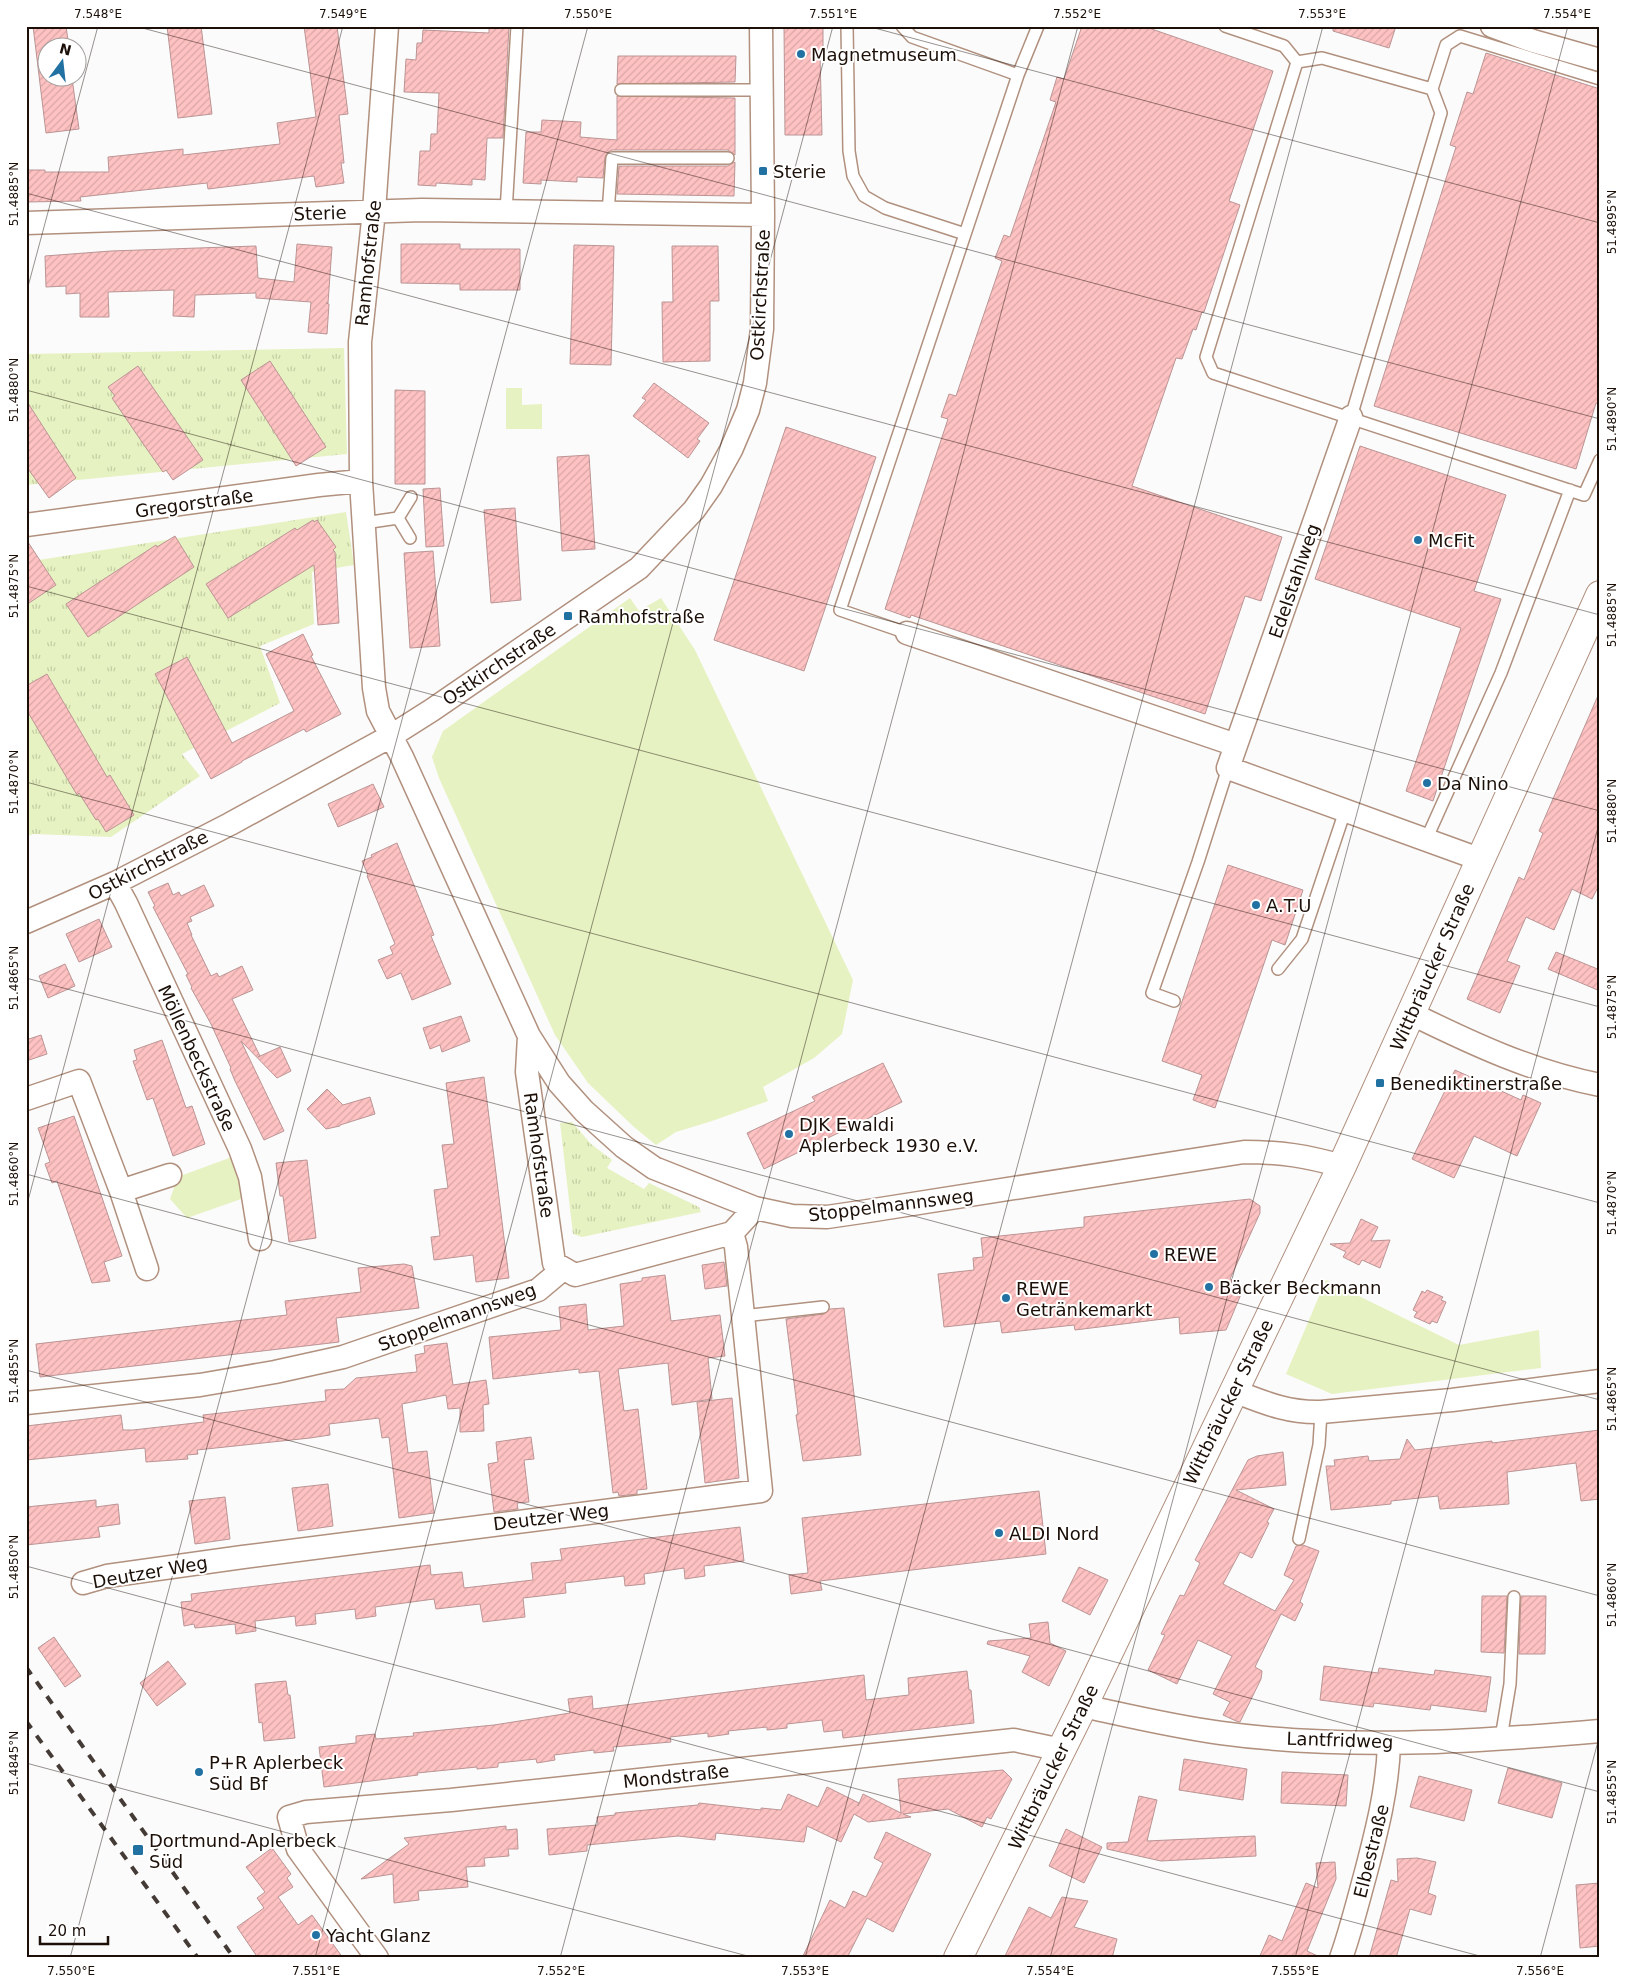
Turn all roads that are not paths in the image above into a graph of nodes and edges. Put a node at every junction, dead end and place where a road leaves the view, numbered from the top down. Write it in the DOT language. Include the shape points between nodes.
graph roads {
  1 [pos="387,26"];
  2 [pos="517,26"];
  3 [pos="761,26"];
  4 [pos="847,26"];
  5 [pos="902,26"];
  6 [pos="1038,26"];
  7 [pos="1226,26"];
  8 [pos="1492,26"];
  9 [pos="1600,60"];
  10 [pos="1296,62"];
  11 [pos="1018,75"];
  12 [pos="1600,79"];
  13 [pos="1432,89"];
  14 [pos="621,90"];
  15 [pos="762,90"];
  16 [pos="728,158"];
  17 [pos="374,211"];
  18 [pos="506,212"];
  19 [pos="608,213"];
  20 [pos="763,215"];
  21 [pos="26,223"];
  22 [pos="965,234"];
  23 [pos="1351,417"];
  24 [pos="1600,460"];
  25 [pos="361,481"];
  26 [pos="1570,490"];
  27 [pos="411,497"];
  28 [pos="398,518"];
  29 [pos="364,523"];
  30 [pos="26,525"];
  31 [pos="410,538"];
  32 [pos="1600,595"];
  33 [pos="907,633"];
  34 [pos="391,736"];
  35 [pos="1236,745"];
  36 [pos="1228,768"];
  37 [pos="1345,811"];
  38 [pos="1426,840"];
  39 [pos="1479,859"];
  40 [pos="115,883"];
  41 [pos="26,922"];
  42 [pos="1278,969"];
  43 [pos="1174,1001"];
  44 [pos="1412,1014"];
  45 [pos="529,1036"];
  46 [pos="1600,1085"];
  47 [pos="26,1099"];
  48 [pos="1342,1166"];
  49 [pos="170,1175"];
  50 [pos="121,1191"];
  51 [pos="755,1208"];
  52 [pos="732,1233"];
  53 [pos="260,1239"];
  54 [pos="147,1269"];
  55 [pos="563,1269"];
  56 [pos="823,1306"];
  57 [pos="743,1316"];
  58 [pos="1600,1381"];
  59 [pos="1234,1391"];
  60 [pos="26,1403"];
  61 [pos="1321,1412"];
  62 [pos="1300,1539"];
  63 [pos="83,1583"];
  64 [pos="1514,1597"];
  65 [pos="1083,1706"];
  66 [pos="1600,1731"];
  67 [pos="1501,1738"];
  68 [pos="1389,1743"];
  69 [pos="1062,1750"];
  70 [pos="377,1958"];
  71 [pos="958,1958"];
  72 [pos="1342,1958"];
  1 -- 17 [label="street, Ramhofstraße"];
  2 -- 18 [label="lane"];
  3 -- 15 [label="street, Ostkirchstraße"];
  4 -- 22 [label="lane" via="849,151 853,176 864,196 885,208"];
  5 -- 11 [label="lane" via="912,37"];
  6 -- 11 [label="lane"];
  7 -- 10 [label="lane" via="1284,46"];
  8 -- 9 [label="street"];
  10 -- 13 [label="lane" via="1322,58"];
  10 -- 23 [label="lane" via="1206,356 1213,373"];
  11 -- 22 [label="lane"];
  12 -- 13 [label="lane" via="1460,36 1446,46"];
  13 -- 23 [label="lane" via="1442,113"];
  14 -- 15 [label="lane"];
  15 -- 20 [label="street, Ostkirchstraße"];
  16 -- 19 [label="lane" via="612,158"];
  17 -- 18 [label="street, Sterie"];
  17 -- 21 [label="street, Sterie"];
  17 -- 25 [label="street, Ramhofstraße" via="360,342"];
  18 -- 19 [label="street, Sterie"];
  19 -- 20 [label="street, Sterie"];
  20 -- 34 [label="street, Ostkirchstraße" via="762,329 748,410 731,450 694,510 639,568"];
  22 -- 33 [label="lane" via="840,610"];
  23 -- 26 [label="lane"];
  23 -- 35 [label="street, Edelstahlweg"];
  24 -- 26 [label="lane" via="1584,495"];
  25 -- 29 [label="street, Ramhofstraße"];
  25 -- 30 [label="street, Gregorstraße"];
  26 -- 38 [label="lane" via="1501,673"];
  27 -- 28 [label="lane"];
  28 -- 29 [label="lane"];
  28 -- 31 [label="lane"];
  29 -- 34 [label="street, Ramhofstraße" via="374,688 378,711"];
  32 -- 39 [label="main road, Wittbräucker Straße"];
  33 -- 35 [label="street"];
  34 -- 40 [label="street, Ostkirchstraße"];
  34 -- 45 [label="street, Ramhofstraße"];
  35 -- 36 [label="street, Edelstahlweg"];
  36 -- 37 [label="street"];
  36 -- 43 [label="lane, Edelstahlweg" via="1152,993"];
  37 -- 38 [label="street"];
  37 -- 42 [label="lane" via="1302,939"];
  38 -- 39 [label="street"];
  39 -- 44 [label="main road, Wittbräucker Straße"];
  40 -- 41 [label="street, Ostkirchstraße"];
  40 -- 53 [label="street, Möllenbeckstraße" via="240,1149 250,1177"];
  44 -- 46 [label="street" via="1500,1056 1564,1078"];
  44 -- 48 [label="main road, Wittbräucker Straße"];
  45 -- 51 [label="street, Ramhofstraße" via="559,1083 624,1147 654,1168"];
  45 -- 55 [label="street, Ramhofstraße" via="527,1072 554,1263"];
  47 -- 50 [label="street" via="79,1081"];
  48 -- 51 [label="street, Stoppelmannsweg" via="1279,1152 1244,1152 827,1217 792,1216"];
  48 -- 59 [label="main road, Wittbräucker Straße"];
  49 -- 50 [label="street"];
  50 -- 54 [label="street"];
  51 -- 52 [label="street"];
  52 -- 55 [label="street" via="575,1275"];
  52 -- 57 [label="street, Deutzer Weg"];
  55 -- 60 [label="street, Stoppelmannsweg" via="538,1290 343,1357 200,1385"];
  56 -- 57 [label="lane"];
  57 -- 63 [label="street, Deutzer Weg" via="761,1491 233,1558 107,1576"];
  58 -- 61 [label="street" via="1452,1400"];
  59 -- 61 [label="street" via="1279,1409"];
  59 -- 65 [label="main road, Wittbräucker Straße"];
  61 -- 62 [label="lane" via="1319,1445"];
  64 -- 67 [label="lane" via="1510,1684"];
  65 -- 68 [label="street, Lantfridweg" via="1220,1733 1305,1741"];
  65 -- 69 [label="main road, Wittbräucker Straße"];
  66 -- 67 [label="street, Lantfridweg"];
  67 -- 68 [label="street, Lantfridweg"];
  68 -- 72 [label="street, Elbestraße" via="1378,1824"];
  69 -- 70 [label="street, Mondstraße" via="1014,1740 306,1812 289,1817 298,1850"];
  69 -- 71 [label="main road, Wittbräucker Straße"];
}
